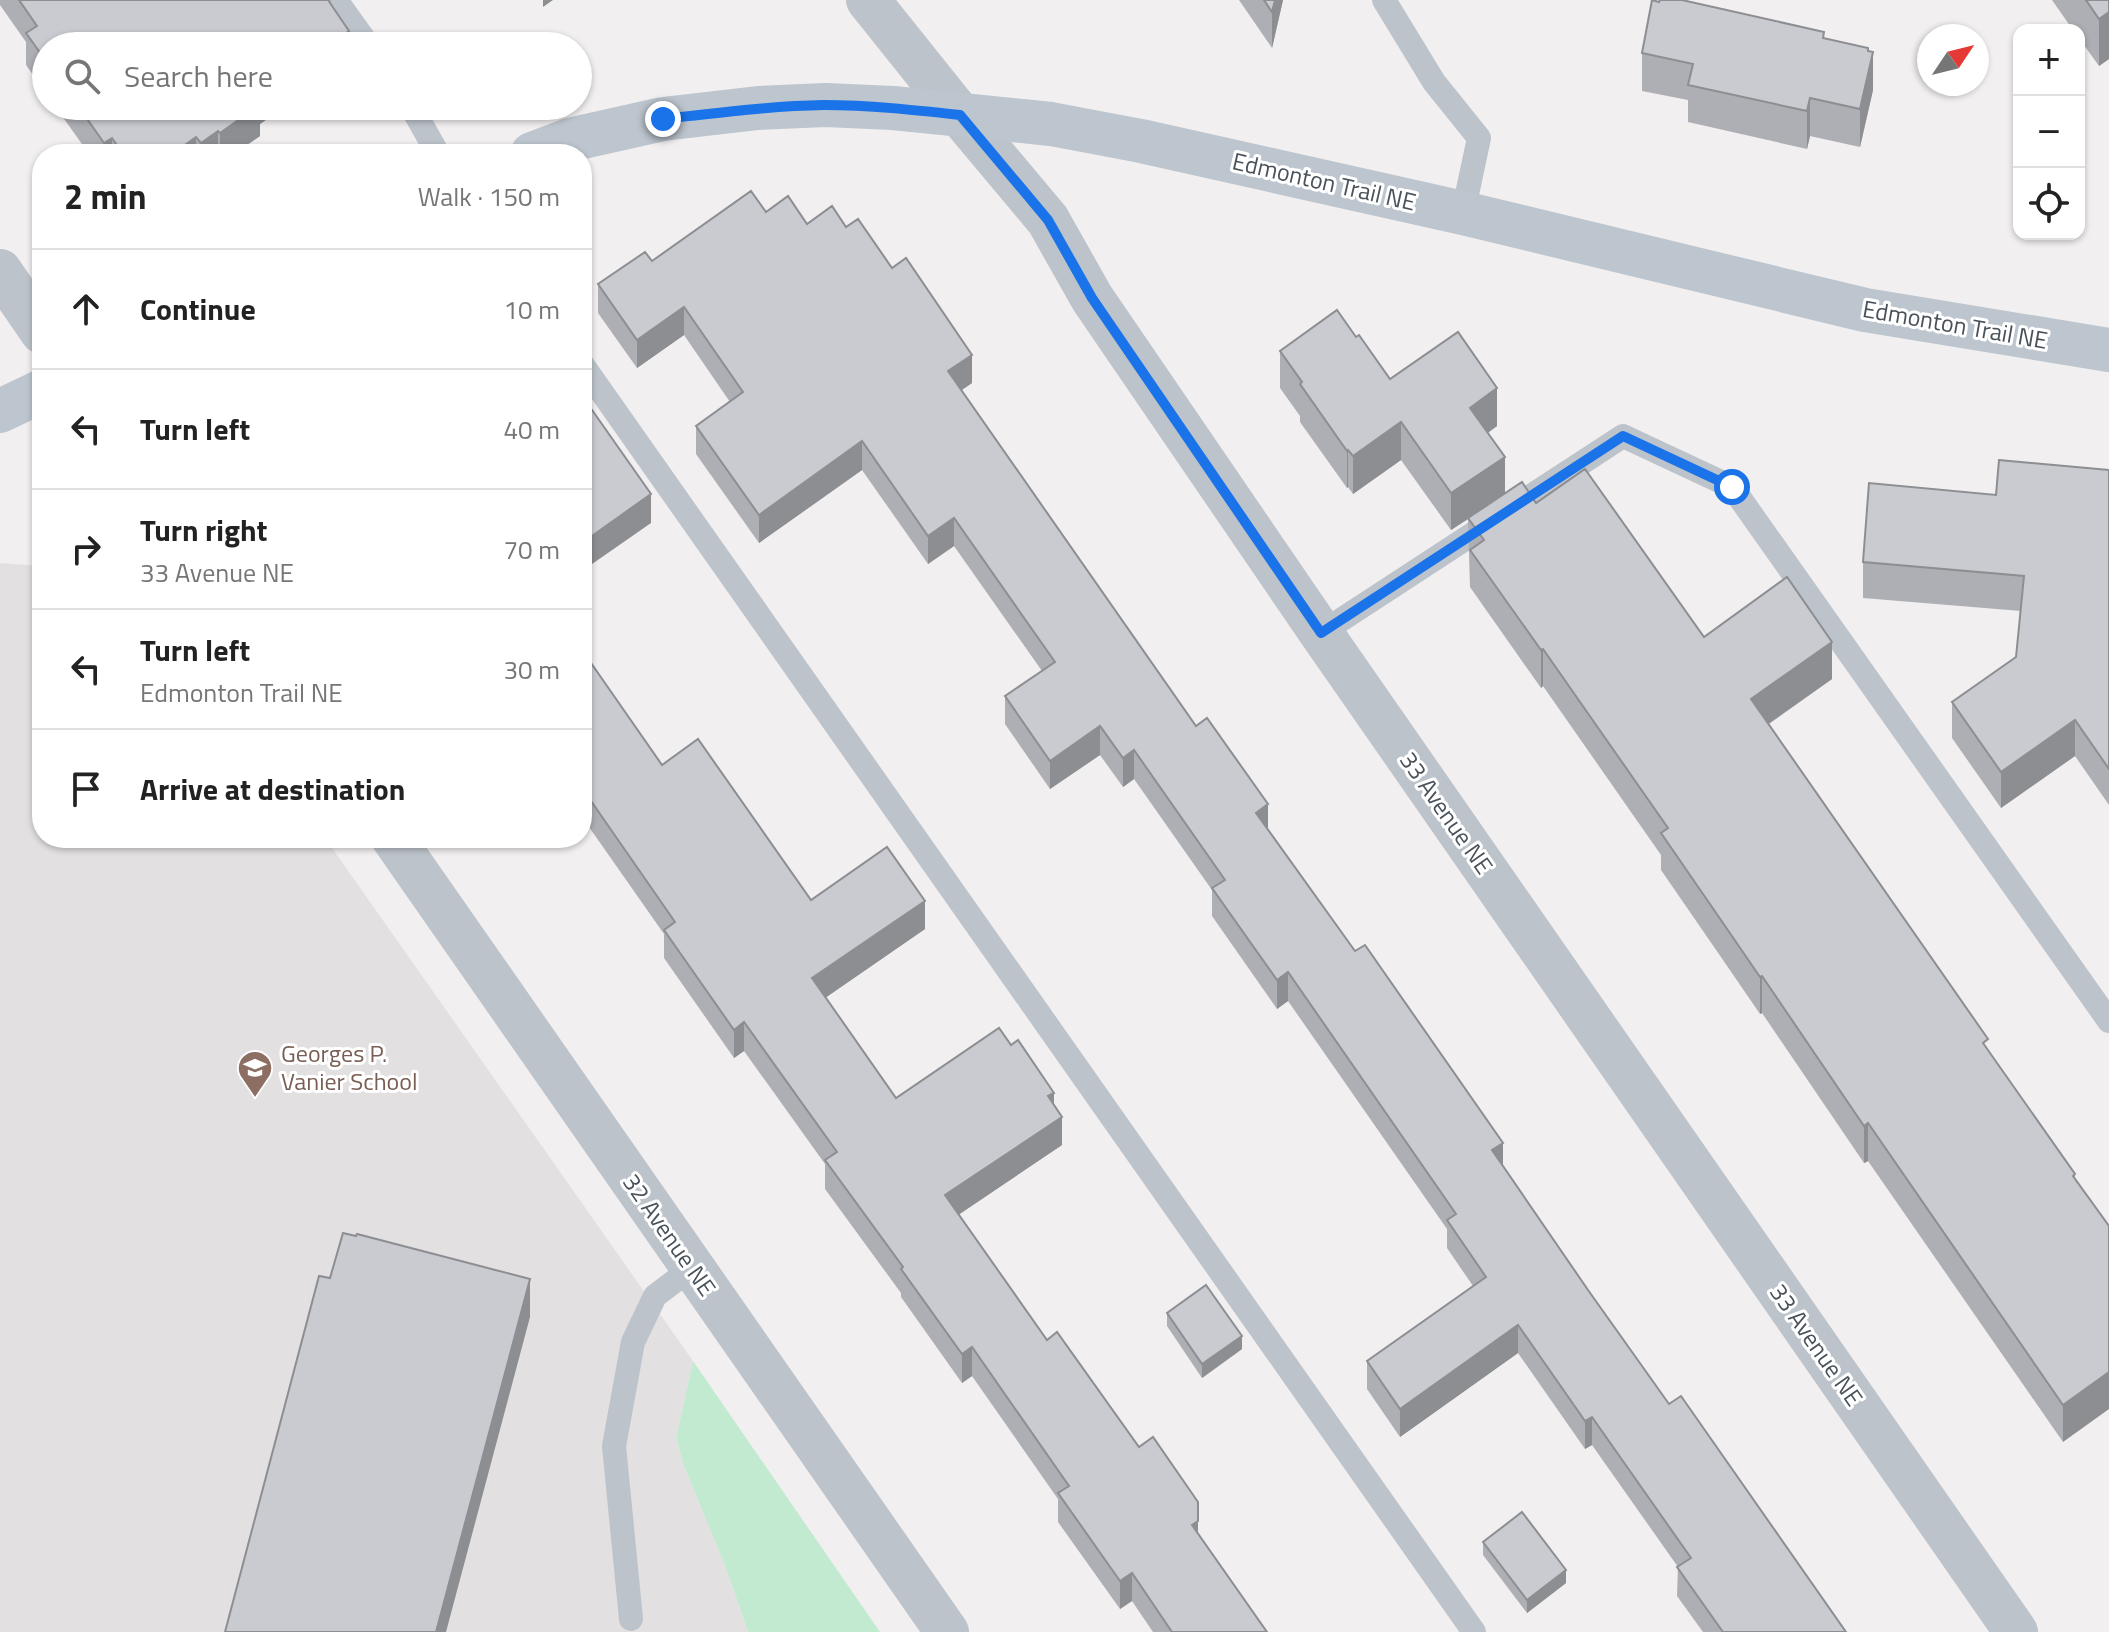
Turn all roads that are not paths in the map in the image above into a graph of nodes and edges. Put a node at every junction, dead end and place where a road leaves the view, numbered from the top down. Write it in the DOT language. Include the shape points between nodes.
graph roads {
  1 [pos="336,0"];
  2 [pos="868,0"];
  3 [pos="1384,0"];
  4 [pos="359,32"];
  5 [pos="960,115"];
  6 [pos="419,120"];
  7 [pos="432,144"];
  8 [pos="558,144"];
  9 [pos="1463,213"];
  10 [pos="0,271"];
  11 [pos="32,317"];
  12 [pos="2109,350"];
  13 [pos="592,378"];
  14 [pos="32,396"];
  15 [pos="0,411"];
  16 [pos="1321,633"];
  17 [pos="400,848"];
  18 [pos="2109,1021"];
  19 [pos="692,1268"];
  20 [pos="631,1619"];
  21 [pos="947,1632"];
  22 [pos="1474,1632"];
  23 [pos="2016,1632"];
  1 -- 4 [label="lane"];
  2 -- 5 [label="street, 33 Avenue NE"];
  3 -- 9 [label="lane" via="1434,82 1479,138"];
  5 -- 8 [label="main road, Edmonton Trail NE" via="839,106 758,108 663,119"];
  5 -- 9 [label="main road, Edmonton Trail NE" via="1051,124 1141,141"];
  5 -- 16 [label="street, 33 Avenue NE" via="1048,220 1092,298"];
  6 -- 7 [label="lane"];
  9 -- 12 [label="main road, Edmonton Trail NE" via="1865,310"];
  10 -- 11 [label="street"];
  13 -- 22 [label="lane"];
  14 -- 15 [label="main road"];
  16 -- 18 [label="lane" via="1623,436 1732,487"];
  16 -- 23 [label="street, 33 Avenue NE"];
  17 -- 19 [label="street, 32 Avenue NE"];
  19 -- 20 [label="lane" via="655,1296 633,1342 614,1446"];
  19 -- 21 [label="street, 32 Avenue NE"];
}
